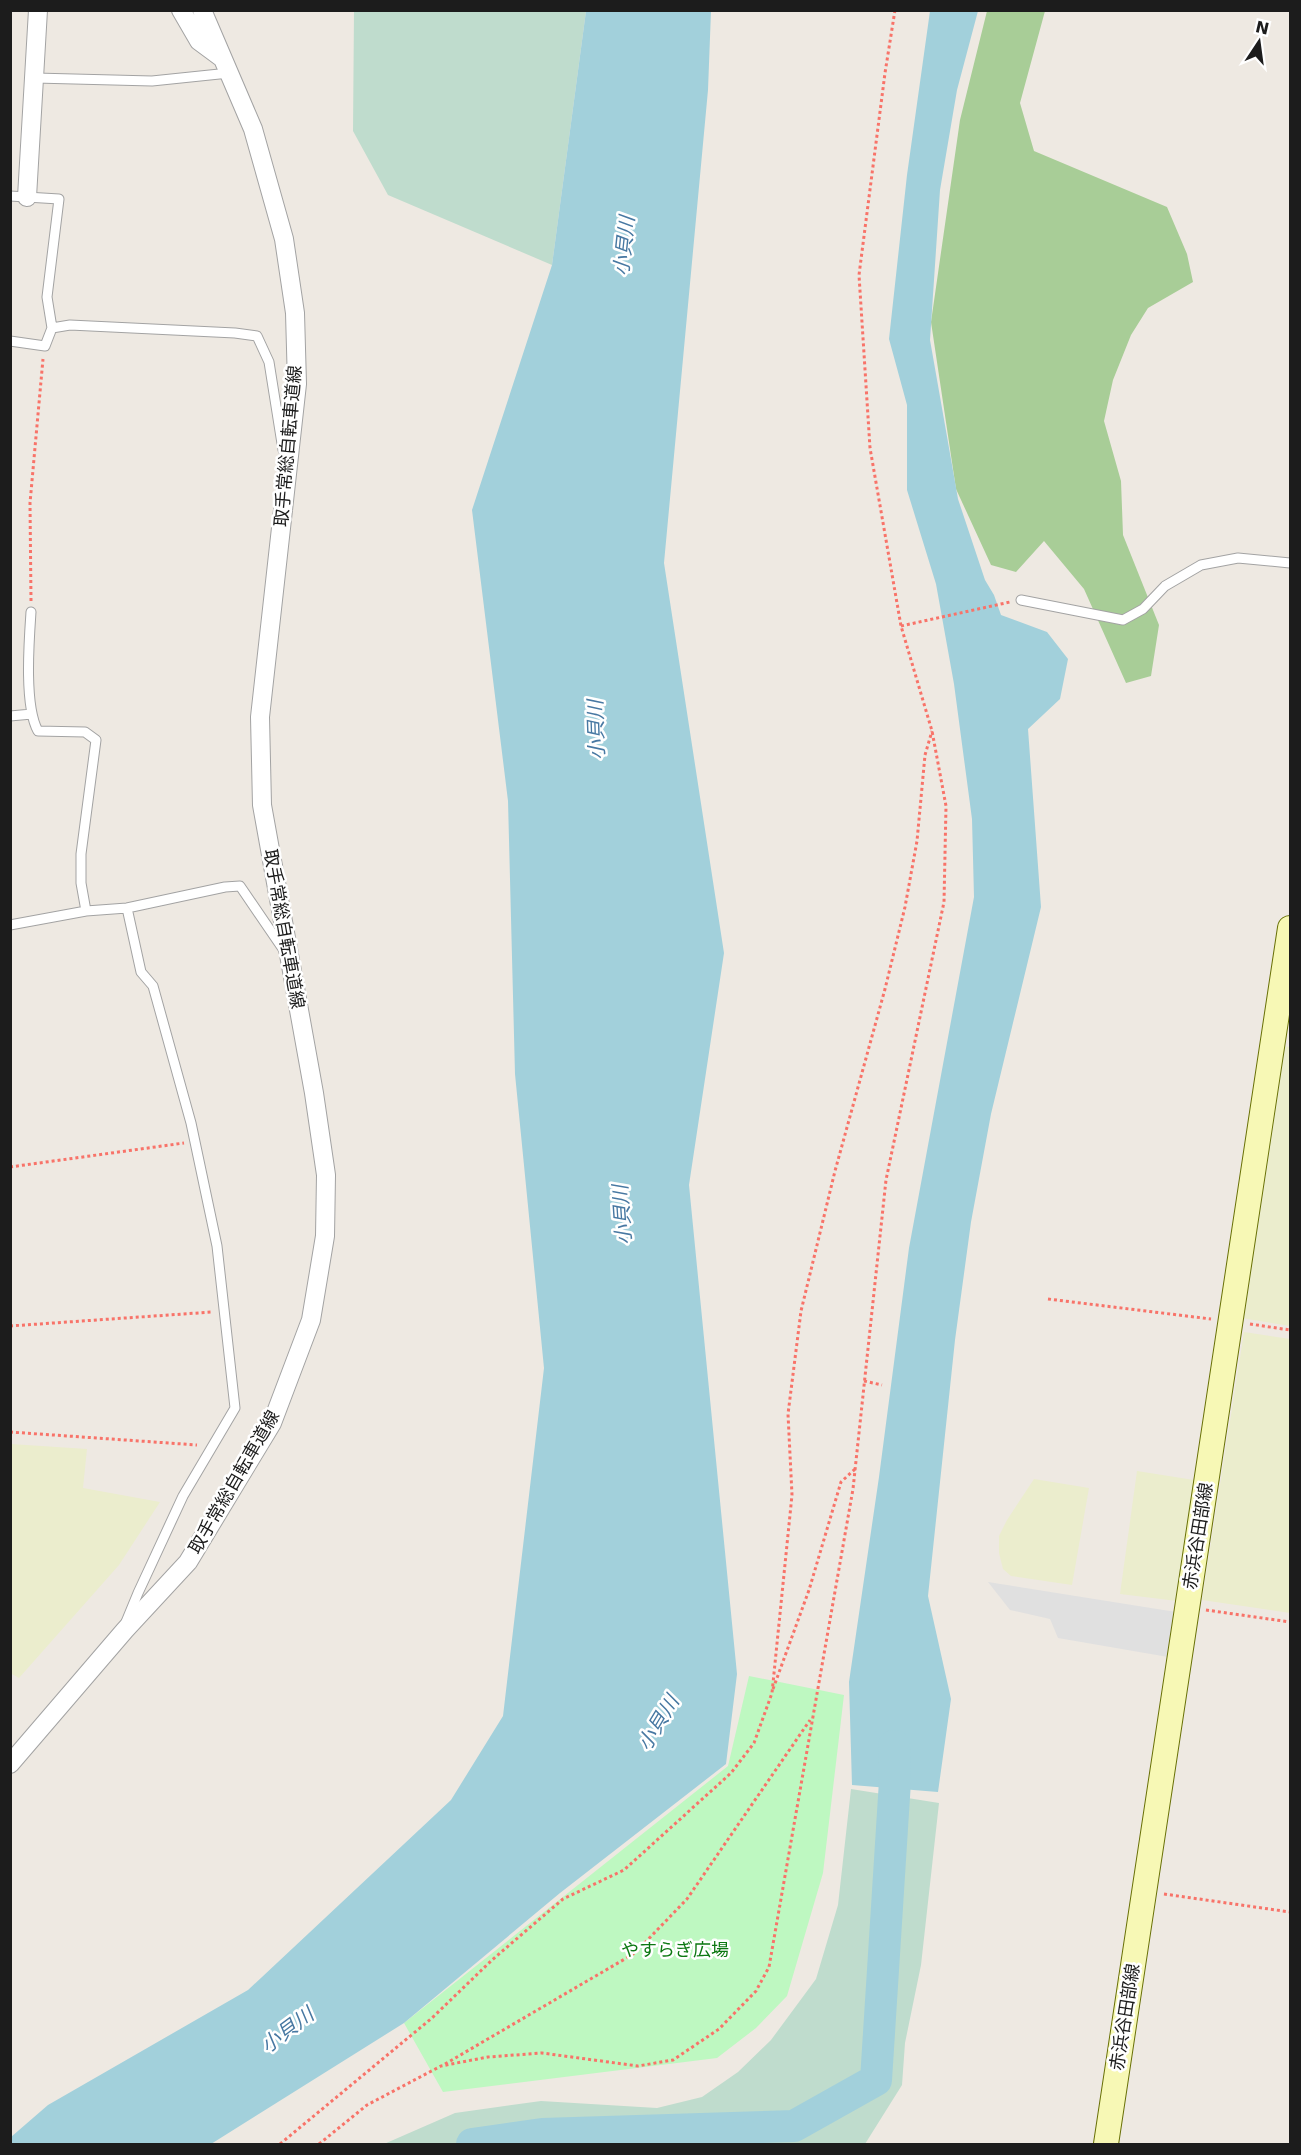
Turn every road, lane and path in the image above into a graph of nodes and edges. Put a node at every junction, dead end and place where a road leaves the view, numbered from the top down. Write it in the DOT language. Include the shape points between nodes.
graph roads {
  1 [pos="38,10"];
  2 [pos="181,10"];
  3 [pos="202,10"];
  4 [pos="895,10"];
  5 [pos="226,66"];
  6 [pos="35,78"];
  7 [pos="19,197"];
  8 [pos="52,328"];
  9 [pos="10,341"];
  10 [pos="45,346"];
  11 [pos="287,476"];
  12 [pos="1290,563"];
  13 [pos="1021,600"];
  14 [pos="1003,603"];
  15 [pos="31,612"];
  16 [pos="901,626"];
  17 [pos="32,714"];
  18 [pos="10,716"];
  19 [pos="932,730"];
  20 [pos="128,908"];
  21 [pos="86,911"];
  22 [pos="10,926"];
  23 [pos="1290,928"];
  24 [pos="289,958"];
  25 [pos="195,1141"];
  26 [pos="10,1167"];
  27 [pos="1048,1299"];
  28 [pos="224,1311"];
  29 [pos="1230,1321"];
  30 [pos="10,1326"];
  31 [pos="1290,1330"];
  32 [pos="864,1381"];
  33 [pos="882,1385"];
  34 [pos="10,1432"];
  35 [pos="214,1447"];
  36 [pos="855,1469"];
  37 [pos="1188,1607"];
  38 [pos="1290,1622"];
  39 [pos="125,1630"];
  40 [pos="772,1693"];
  41 [pos="811,1719"];
  42 [pos="10,1764"];
  43 [pos="1144,1892"];
  44 [pos="1290,1912"];
  45 [pos="441,2066"];
  46 [pos="280,2145"];
  47 [pos="319,2145"];
  48 [pos="1106,2145"];
  1 -- 6 [label="street"];
  2 -- 5 [label="street" via="199,41"];
  3 -- 5 [label="street, 取手常総自転車道線"];
  4 -- 16 [label="path" via="859,275 870,448"];
  5 -- 6 [label="lane" via="152,81"];
  5 -- 11 [label="street, 取手常総自転車道線" via="253,129 284,239 296,313 297,384"];
  6 -- 7 [label="street"];
  7 -- 8 [label="lane" via="59,199 47,297"];
  8 -- 10 [label="lane"];
  8 -- 11 [label="lane" via="70,325 257,336 269,362"];
  9 -- 10 [label="lane"];
  10 -- 15 [label="path" via="30,503"];
  11 -- 24 [label="street, 取手常総自転車道線" via="260,717 262,805"];
  12 -- 13 [label="lane" via="1238,558 1202,565 1165,586 1143,609 1123,620"];
  14 -- 16 [label="path"];
  15 -- 17 [label="lane" via="28,657"];
  16 -- 19 [label="path"];
  17 -- 18 [label="lane"];
  17 -- 21 [label="lane" via="38,731 85,732 96,740 81,854"];
  19 -- 32 [label="path" via="946,806 944,902 886,1179"];
  19 -- 40 [label="path" via="925,755 917,841 905,906 801,1311 788,1414 792,1495"];
  20 -- 21 [label="lane"];
  20 -- 24 [label="lane" via="240,886"];
  20 -- 25 [label="lane" via="141,972 153,986"];
  21 -- 22 [label="lane"];
  23 -- 29 [label="main road, 赤浜谷田部線"];
  24 -- 39 [label="street, 取手常総自転車道線" via="326,1175 325,1236 311,1320 272,1423 188,1562"];
  25 -- 26 [label="path"];
  25 -- 28 [label="lane" via="217,1246"];
  27 -- 29 [label="path"];
  28 -- 30 [label="path"];
  28 -- 35 [label="lane" via="235,1408"];
  29 -- 31 [label="path"];
  29 -- 37 [label="main road, 赤浜谷田部線"];
  32 -- 33 [label="path"];
  32 -- 36 [label="path"];
  34 -- 35 [label="path"];
  35 -- 39 [label="lane" via="183,1496"];
  36 -- 40 [label="path" via="841,1482 809,1590"];
  36 -- 41 [label="path"];
  37 -- 38 [label="path"];
  37 -- 43 [label="main road, 赤浜谷田部線"];
  39 -- 42 [label="street, 取手常総自転車道線"];
  40 -- 46 [label="path" via="754,1743 731,1773 624,1870 562,1899 432,2018"];
  41 -- 45 [label="path" via="687,1899 635,1953"];
  41 -- 45 [label="path" via="769,1968 756,1991 719,2029 673,2060 638,2066 542,2053"];
  43 -- 44 [label="path"];
  43 -- 48 [label="main road, 赤浜谷田部線"];
  45 -- 47 [label="path" via="367,2105"];
}
